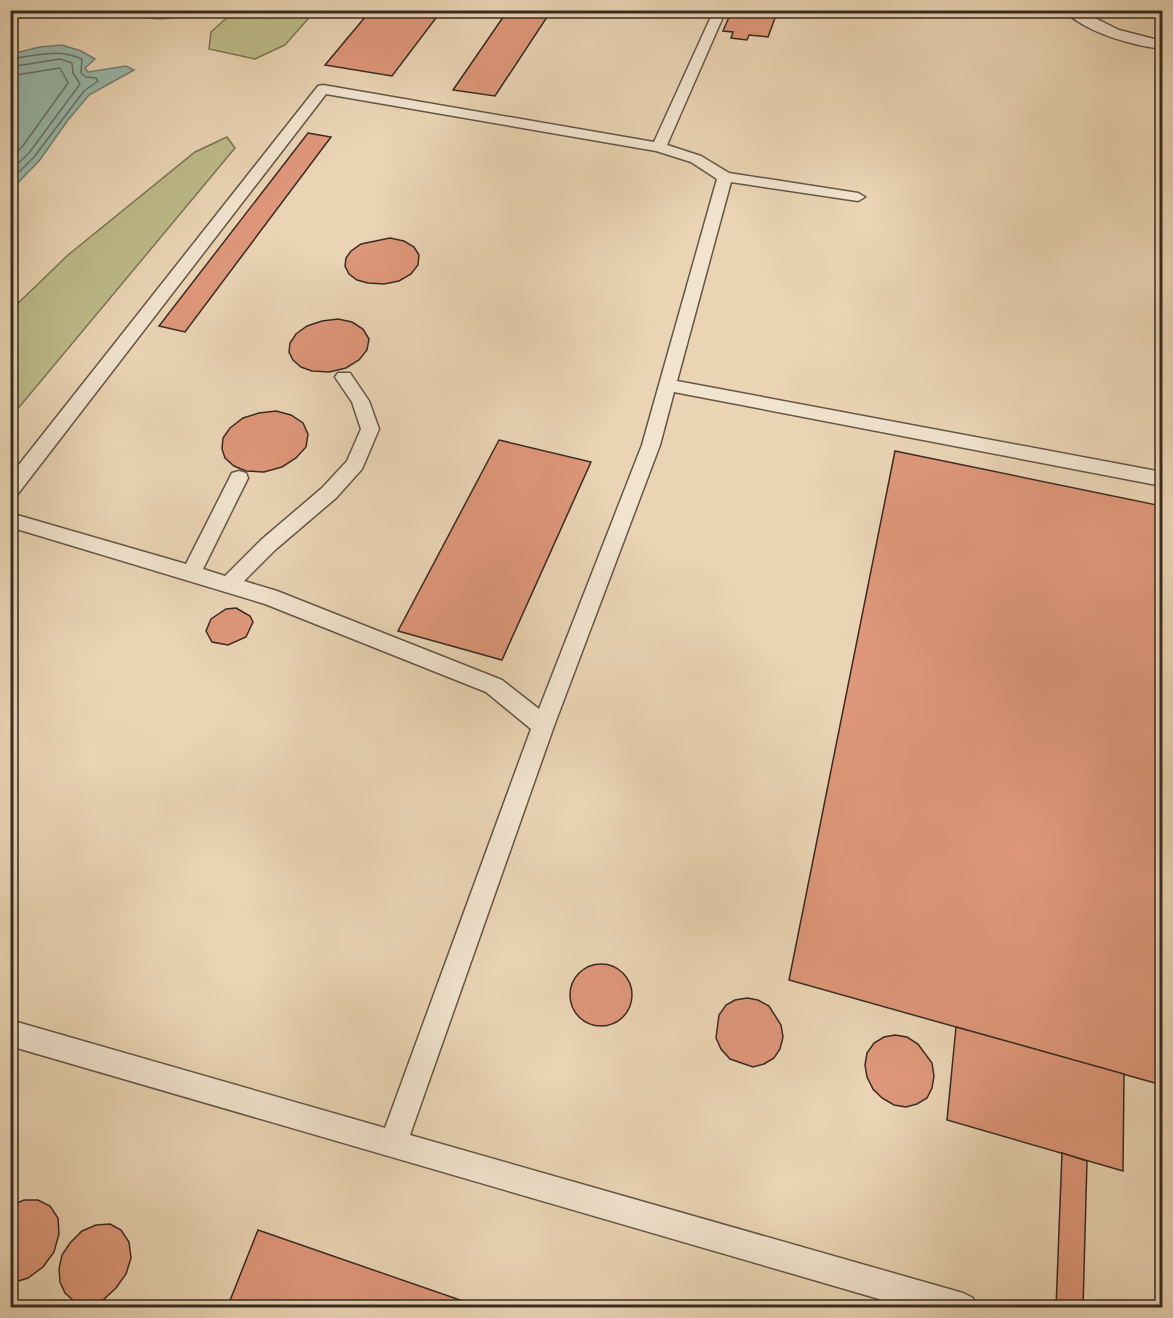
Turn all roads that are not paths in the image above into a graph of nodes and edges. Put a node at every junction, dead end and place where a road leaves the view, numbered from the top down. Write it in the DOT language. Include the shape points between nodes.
graph roads {
  1 [pos="720,10"];
  2 [pos="1069,10"];
  3 [pos="1162,45"];
  4 [pos="660,147"];
  5 [pos="724,177"];
  6 [pos="858,197"];
  7 [pos="344,377"];
  8 [pos="668,384"];
  9 [pos="239,478"];
  10 [pos="1162,479"];
  11 [pos="10,490"];
  12 [pos="10,520"];
  13 [pos="191,573"];
  14 [pos="229,584"];
  15 [pos="543,726"];
  16 [pos="10,1033"];
  17 [pos="393,1143"];
  18 [pos="963,1308"];
  1 -- 4 [label="lane"];
  2 -- 3 [label="lane" via="1134,41"];
  4 -- 5 [label="lane" via="696,159"];
  4 -- 11 [label="lane" via="323,90"];
  5 -- 6 [label="lane"];
  5 -- 8 [label="lane"];
  7 -- 14 [label="lane" via="360,400 370,429 355,464 329,493"];
  8 -- 10 [label="lane"];
  8 -- 15 [label="lane" via="651,445"];
  9 -- 13 [label="lane"];
  12 -- 13 [label="lane"];
  13 -- 14 [label="lane"];
  14 -- 15 [label="lane" via="494,686"];
  15 -- 17 [label="lane"];
  16 -- 17 [label="lane"];
  17 -- 18 [label="lane"];
}
